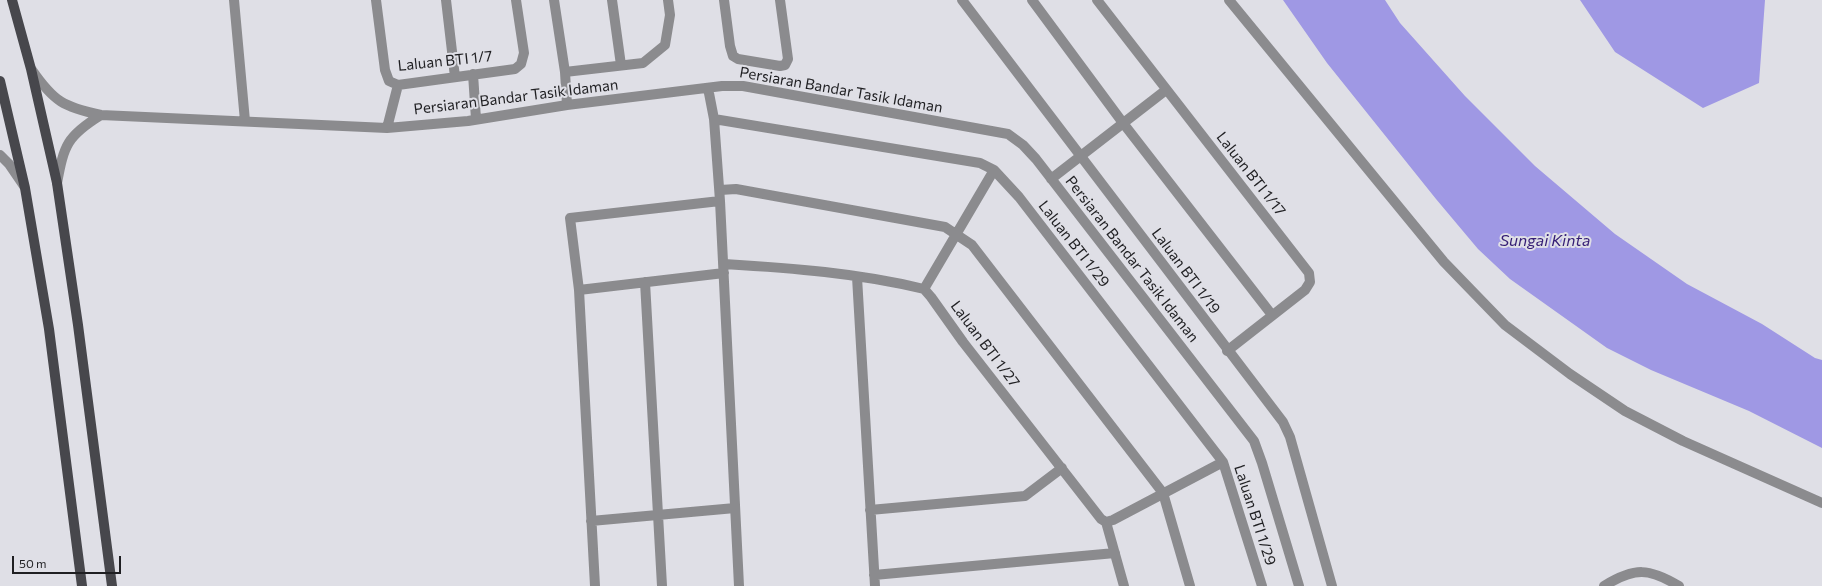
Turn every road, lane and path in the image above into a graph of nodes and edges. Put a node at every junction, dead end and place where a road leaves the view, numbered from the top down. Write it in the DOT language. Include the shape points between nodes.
graph roads {
  1 [pos="12,0"];
  2 [pos="234,0"];
  3 [pos="376,0"];
  4 [pos="446,0"];
  5 [pos="516,0"];
  6 [pos="554,0"];
  7 [pos="612,0"];
  8 [pos="668,0"];
  9 [pos="724,0"];
  10 [pos="780,0"];
  11 [pos="962,0"];
  12 [pos="1032,0"];
  13 [pos="1097,0"];
  14 [pos="1229,0"];
  15 [pos="621,65"];
  16 [pos="31,69"];
  17 [pos="565,72"];
  18 [pos="473,74"];
  19 [pos="455,77"];
  20 [pos="0,83"];
  21 [pos="398,85"];
  22 [pos="708,88"];
  23 [pos="1166,90"];
  24 [pos="567,105"];
  25 [pos="101,115"];
  26 [pos="476,119"];
  27 [pos="714,119"];
  28 [pos="245,121"];
  29 [pos="1123,123"];
  30 [pos="387,128"];
  31 [pos="0,154"];
  32 [pos="1081,157"];
  33 [pos="994,170"];
  34 [pos="1051,179"];
  35 [pos="57,183"];
  36 [pos="25,188"];
  37 [pos="720,190"];
  38 [pos="720,201"];
  39 [pos="957,233"];
  40 [pos="724,268"];
  41 [pos="857,277"];
  42 [pos="645,282"];
  43 [pos="924,289"];
  44 [pos="579,290"];
  45 [pos="1272,314"];
  46 [pos="1227,350"];
  47 [pos="1223,462"];
  48 [pos="1062,468"];
  49 [pos="1163,493"];
  50 [pos="1822,503"];
  51 [pos="735,508"];
  52 [pos="870,510"];
  53 [pos="658,515"];
  54 [pos="591,521"];
  55 [pos="1106,522"];
  56 [pos="1114,553"];
  57 [pos="874,575"];
  58 [pos="82,586"];
  59 [pos="112,586"];
  60 [pos="595,586"];
  61 [pos="662,586"];
  62 [pos="738,586"];
  63 [pos="875,586"];
  64 [pos="1124,586"];
  65 [pos="1190,586"];
  66 [pos="1262,586"];
  67 [pos="1299,586"];
  68 [pos="1332,586"];
  69 [pos="1604,586"];
  70 [pos="1679,586"];
  1 -- 16 [label="main road"];
  2 -- 28 [label="street"];
  3 -- 21 [label="street, Laluan BTI 1/7" via="385,70 389,80"];
  4 -- 19 [label="street"];
  5 -- 18 [label="street, Laluan BTI 1/7" via="524,53 521,64 514,69"];
  6 -- 17 [label="street"];
  7 -- 15 [label="street"];
  8 -- 15 [label="street" via="670,15 665,45 643,63"];
  9 -- 10 [label="street" via="733,56 738,59 785,65 788,59"];
  11 -- 32 [label="street, Laluan BTI 1/19"];
  12 -- 29 [label="street"];
  13 -- 23 [label="street, Laluan BTI 1/17"];
  14 -- 50 [label="street" via="1444,262 1505,325 1625,411 1683,441"];
  15 -- 17 [label="street"];
  16 -- 25 [label="street, Persiaran Bandar Tasik Idaman" via="46,90 62,104"];
  16 -- 35 [label="main road"];
  17 -- 24 [label="street"];
  18 -- 19 [label="street, Laluan BTI 1/7"];
  18 -- 26 [label="street"];
  19 -- 21 [label="street, Laluan BTI 1/7"];
  20 -- 36 [label="main road"];
  21 -- 30 [label="street"];
  22 -- 24 [label="street, Persiaran Bandar Tasik Idaman"];
  22 -- 27 [label="street"];
  22 -- 34 [label="street, Persiaran Bandar Tasik Idaman" via="743,86 1008,134 1023,145"];
  23 -- 29 [label="street"];
  23 -- 45 [label="street, Laluan BTI 1/17" via="1309,273 1310,282 1305,290"];
  24 -- 26 [label="street, Persiaran Bandar Tasik Idaman"];
  25 -- 28 [label="street, Persiaran Bandar Tasik Idaman"];
  25 -- 35 [label="street" via="82,127 69,141 61,160"];
  26 -- 30 [label="street, Persiaran Bandar Tasik Idaman"];
  27 -- 33 [label="street, Laluan BTI 1/29" via="980,163"];
  27 -- 37 [label="street"];
  28 -- 30 [label="street, Persiaran Bandar Tasik Idaman"];
  29 -- 32 [label="street"];
  29 -- 45 [label="street"];
  31 -- 36 [label="street"];
  32 -- 34 [label="street"];
  32 -- 46 [label="street, Laluan BTI 1/19"];
  33 -- 39 [label="street"];
  33 -- 47 [label="street, Laluan BTI 1/29" via="1019,197"];
  34 -- 67 [label="street, Persiaran Bandar Tasik Idaman" via="1254,441"];
  35 -- 59 [label="main road" via="80,332"];
  36 -- 58 [label="main road" via="49,329"];
  37 -- 38 [label="street"];
  37 -- 39 [label="street" via="736,189 945,227"];
  38 -- 40 [label="street"];
  38 -- 44 [label="street" via="570,218"];
  39 -- 43 [label="street"];
  39 -- 49 [label="street" via="972,245"];
  40 -- 41 [label="street" via="778,267"];
  40 -- 42 [label="street"];
  40 -- 51 [label="street"];
  41 -- 43 [label="street"];
  41 -- 52 [label="street"];
  42 -- 44 [label="street"];
  42 -- 53 [label="street"];
  43 -- 48 [label="street, Laluan BTI 1/27" via="962,342"];
  44 -- 54 [label="street"];
  45 -- 46 [label="street, Laluan BTI 1/17"];
  46 -- 68 [label="street, Laluan BTI 1/19" via="1283,422 1290,438"];
  47 -- 49 [label="street"];
  47 -- 66 [label="street, Laluan BTI 1/29"];
  48 -- 52 [label="street" via="1025,496"];
  48 -- 55 [label="street, Laluan BTI 1/27"];
  49 -- 55 [label="street"];
  49 -- 65 [label="street"];
  51 -- 53 [label="street"];
  51 -- 62 [label="street"];
  52 -- 57 [label="street"];
  53 -- 54 [label="street"];
  53 -- 61 [label="street"];
  54 -- 60 [label="street"];
  55 -- 56 [label="street, Laluan BTI 1/27"];
  56 -- 57 [label="street"];
  56 -- 64 [label="street, Laluan BTI 1/27"];
  57 -- 63 [label="street"];
  69 -- 70 [label="street" via="1636,571 1665,578"];
}
